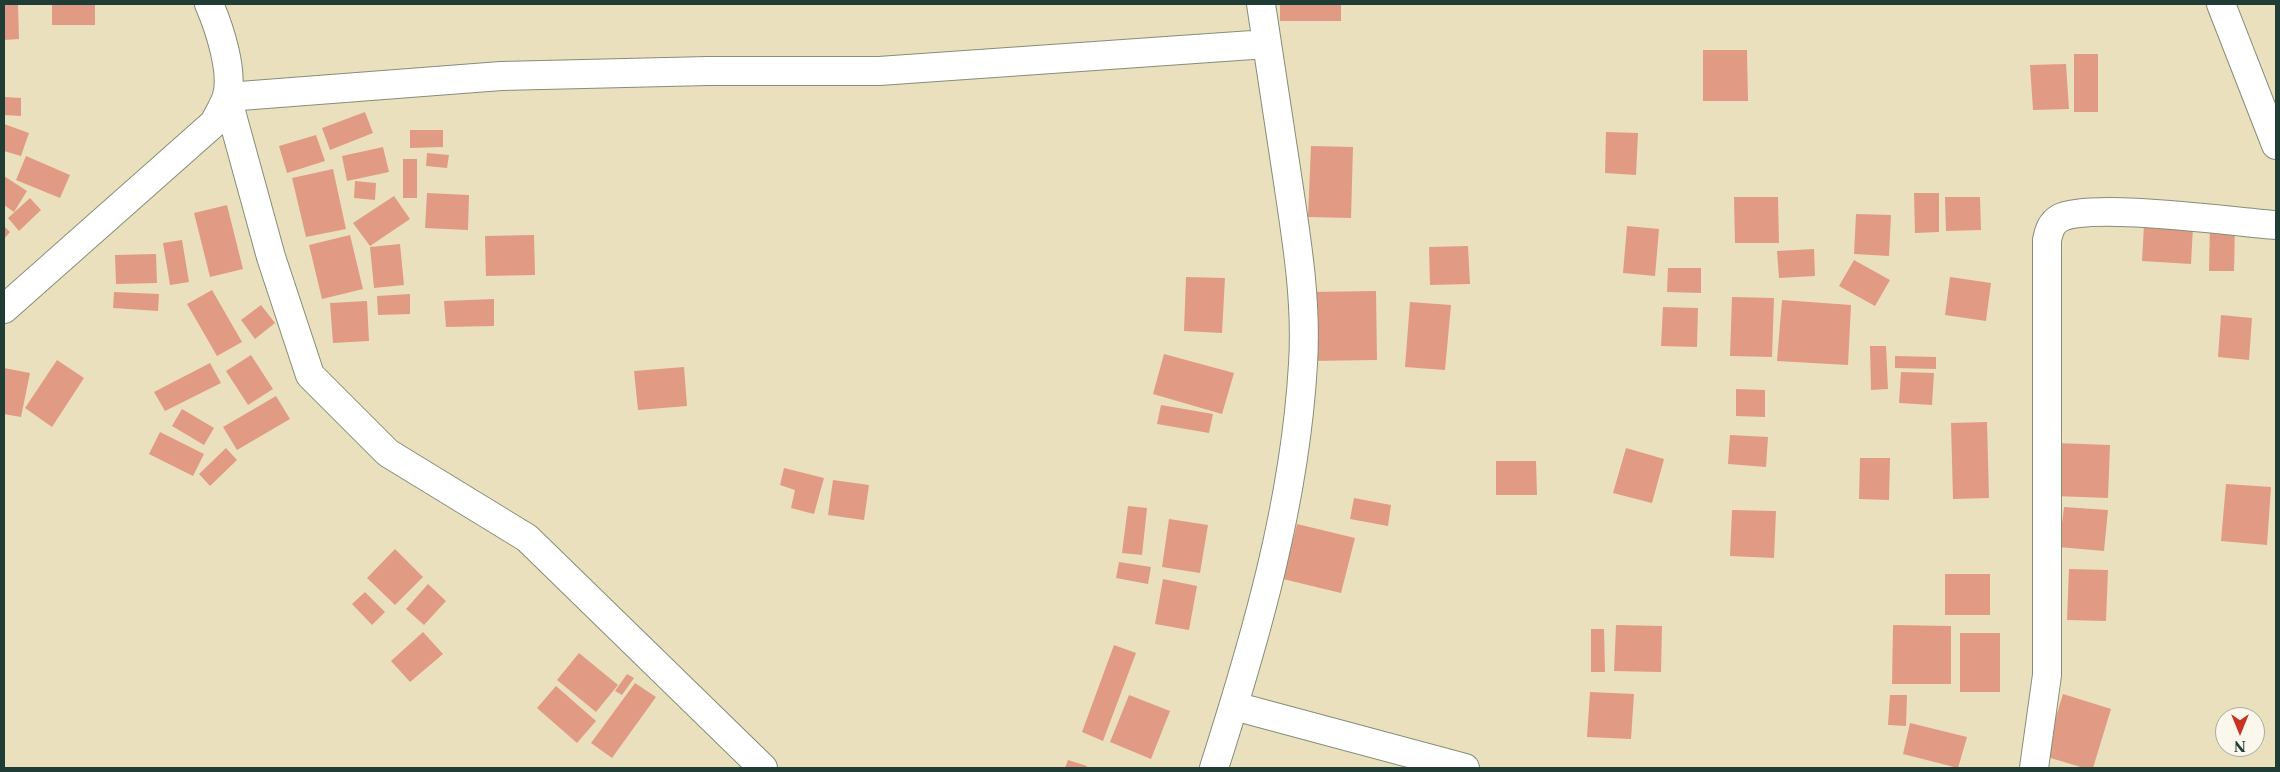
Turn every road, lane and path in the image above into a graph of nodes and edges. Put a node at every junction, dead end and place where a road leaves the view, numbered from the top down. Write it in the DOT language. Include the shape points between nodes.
graph roads {
  1 [pos="209,4"];
  2 [pos="1261,4"];
  3 [pos="2221,4"];
  4 [pos="1267,44"];
  5 [pos="227,97"];
  6 [pos="2276,145"];
  7 [pos="2276,225"];
  8 [pos="4,309"];
  9 [pos="1234,706"];
  10 [pos="763,768"];
  11 [pos="1214,768"];
  12 [pos="1465,768"];
  13 [pos="2034,768"];
  1 -- 5 [label="street" via="220,29 228,67"];
  2 -- 4 [label="street"];
  3 -- 6 [label="street"];
  4 -- 5 [label="street" via="878,71 500,76"];
  4 -- 9 [label="street" via="1301,269 1304,363 1282,523"];
  5 -- 8 [label="street" via="214,123"];
  5 -- 10 [label="street" via="271,257 310,375 388,453 527,538"];
  7 -- 13 [label="street" via="2110,212 2072,214 2051,226 2047,240 2047,675"];
  9 -- 11 [label="street"];
  9 -- 12 [label="street"];
}
